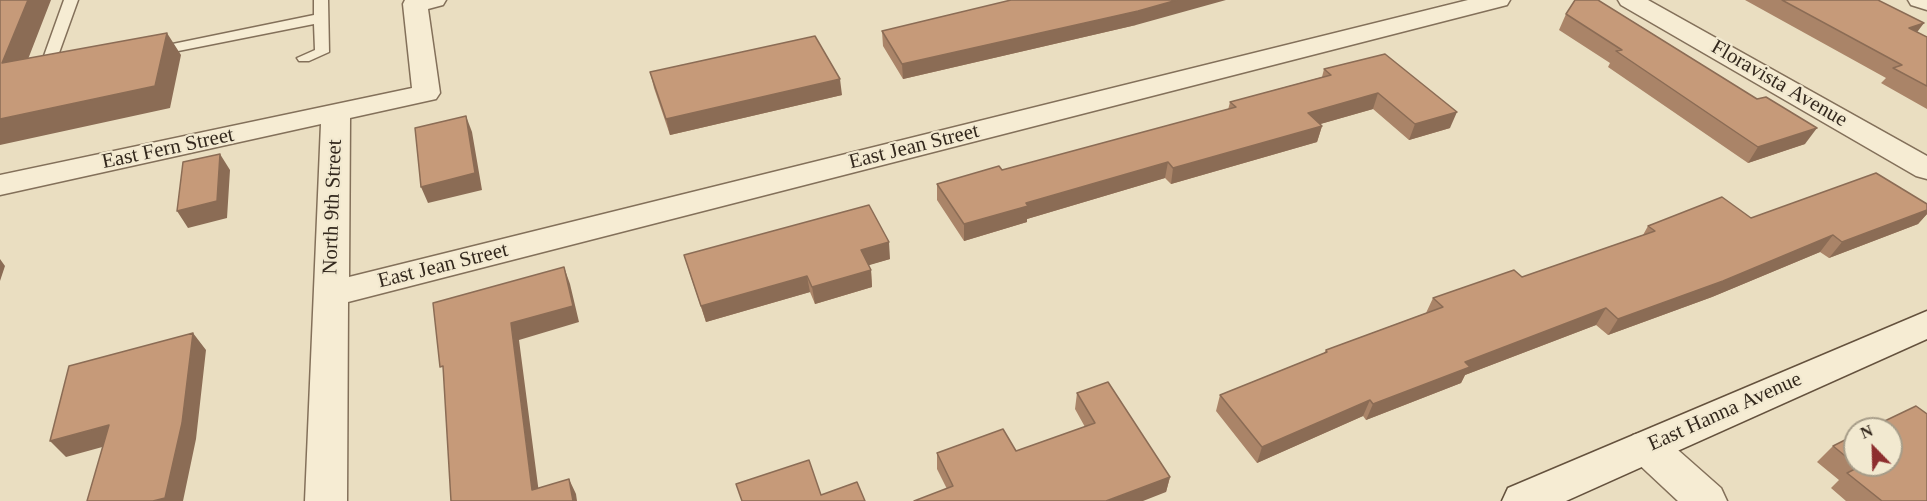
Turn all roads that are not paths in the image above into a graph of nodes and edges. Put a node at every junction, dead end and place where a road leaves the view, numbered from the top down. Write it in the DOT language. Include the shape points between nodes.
graph roads {
  1 [pos="71,0"];
  2 [pos="321,0"];
  3 [pos="434,0"];
  4 [pos="1498,0"];
  5 [pos="1630,0"];
  6 [pos="1920,0"];
  7 [pos="1927,3"];
  8 [pos="322,18"];
  9 [pos="141,54"];
  10 [pos="304,58"];
  11 [pos="74,68"];
  12 [pos="336,112"];
  13 [pos="1927,169"];
  14 [pos="0,185"];
  15 [pos="330,294"];
  16 [pos="1927,324"];
  17 [pos="1647,447"];
  18 [pos="326,501"];
  19 [pos="1523,501"];
  20 [pos="1706,501"];
  1 -- 11 [label="lane" via="47,67"];
  2 -- 8 [label="lane"];
  3 -- 12 [label="street, North 9th Street" via="415,4 426,93"];
  4 -- 15 [label="street, East Jean Street"];
  5 -- 13 [label="street, Floravista Avenue"];
  6 -- 7 [label="street"];
  8 -- 9 [label="lane"];
  8 -- 10 [label="lane" via="322,52"];
  12 -- 14 [label="street, East Fern Street"];
  12 -- 15 [label="street, North 9th Street"];
  15 -- 18 [label="street, North 9th Street"];
  16 -- 17 [label="street, East Hanna Avenue"];
  17 -- 19 [label="street, East Hanna Avenue"];
  17 -- 20 [label="street"];
}
